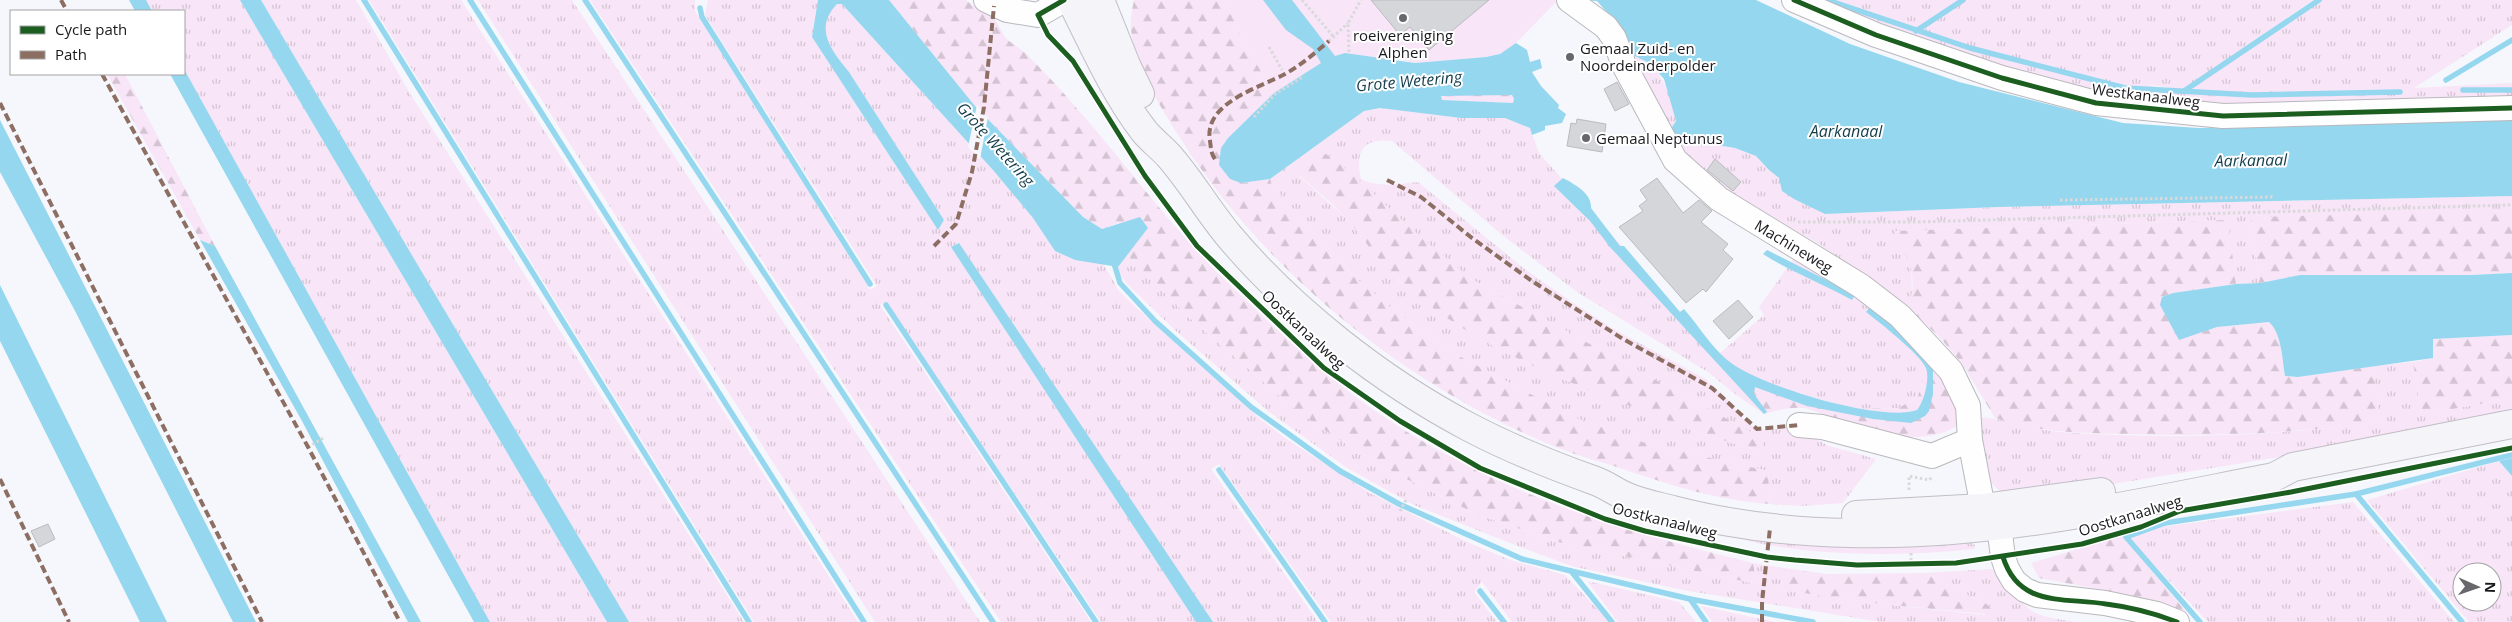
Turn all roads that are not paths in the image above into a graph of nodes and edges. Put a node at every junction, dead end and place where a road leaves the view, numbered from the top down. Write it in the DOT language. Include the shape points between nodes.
graph roads {
  1 [pos="986,0"];
  2 [pos="1064,0"];
  3 [pos="1071,0"];
  4 [pos="1100,0"];
  5 [pos="1569,0"];
  6 [pos="1794,0"];
  7 [pos="2512,108"];
  8 [pos="1170,157"];
  9 [pos="2512,424"];
  10 [pos="1800,425"];
  11 [pos="1970,440"];
  12 [pos="1991,517"];
  13 [pos="2177,622"];
  1 -- 2 [label="street" via="1007,10 1038,14"];
  3 -- 8 [label="main road, Oostkanaalweg" via="1144,132"];
  4 -- 8 [label="main road, Oostkanaalweg"];
  5 -- 11 [label="street, Machineweg" via="1606,27 1675,160 1733,208 1861,286 1900,316 1932,348 1951,371 1968,406"];
  6 -- 7 [label="street, Westkanaalweg" via="1876,35 2002,78 2096,103 2223,116"];
  8 -- 12 [label="main road, Oostkanaalweg" via="1229,236 1265,275 1322,326 1432,406 1534,458 1607,485 1624,496 1735,524 1851,533 1910,532"];
  9 -- 12 [label="main road, Oostkanaalweg" via="2293,467 2274,477 2076,515"];
  10 -- 11 [label="street" via="1822,427 1932,456"];
  11 -- 12 [label="street, Machineweg"];
  12 -- 13 [label="street, Machineweg" via="2007,569 2025,590 2037,595 2148,612"];
}
